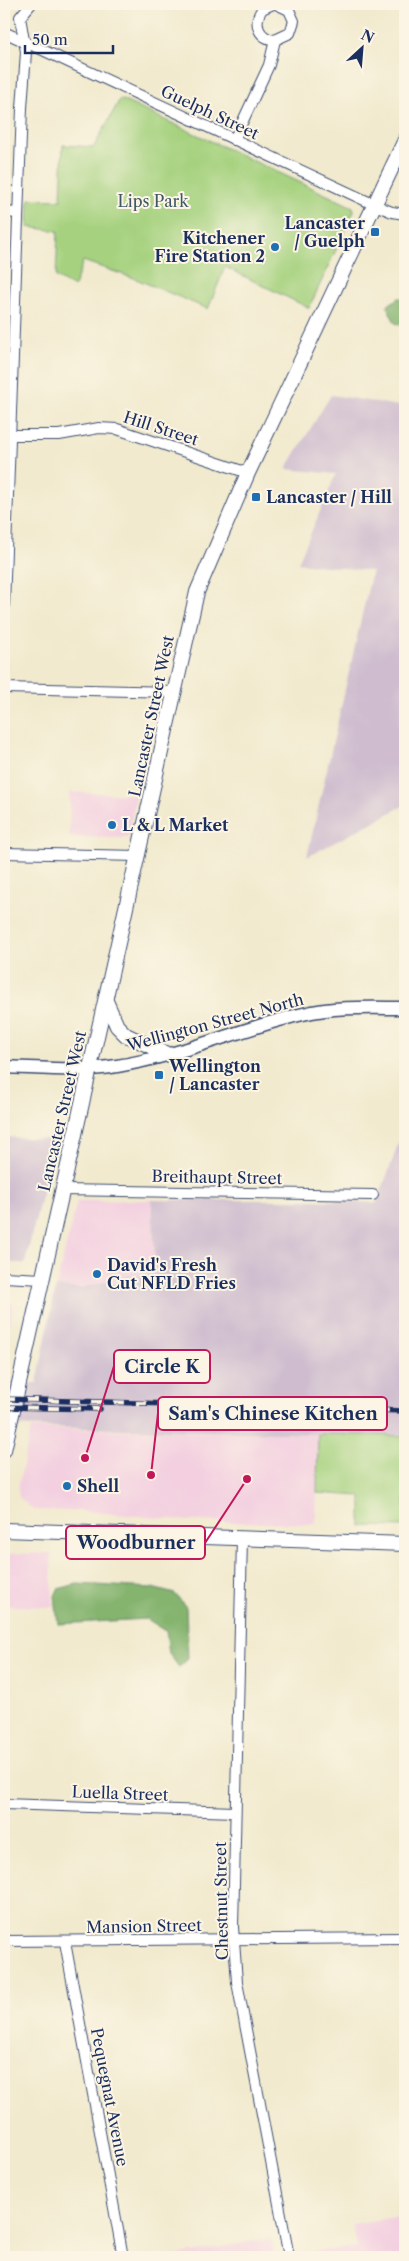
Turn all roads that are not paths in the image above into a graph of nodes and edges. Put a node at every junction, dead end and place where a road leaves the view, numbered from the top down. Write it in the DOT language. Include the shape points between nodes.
graph roads {
  1 [pos="31,4"];
  2 [pos="274,4"];
  3 [pos="4,32"];
  4 [pos="22,40"];
  5 [pos="276,40"];
  6 [pos="234,140"];
  7 [pos="405,140"];
  8 [pos="375,205"];
  9 [pos="4,212"];
  10 [pos="18,213"];
  11 [pos="405,214"];
  12 [pos="7,436"];
  13 [pos="248,473"];
  14 [pos="4,605"];
  15 [pos="4,688"];
  16 [pos="174,692"];
  17 [pos="4,852"];
  18 [pos="138,856"];
  19 [pos="106,1001"];
  20 [pos="405,1008"];
  21 [pos="167,1054"];
  22 [pos="4,1067"];
  23 [pos="90,1068"];
  24 [pos="62,1190"];
  25 [pos="373,1195"];
  26 [pos="4,1278"];
  27 [pos="42,1279"];
  28 [pos="4,1450"];
  29 [pos="4,1530"];
  30 [pos="242,1539"];
  31 [pos="405,1544"];
  32 [pos="4,1804"];
  33 [pos="235,1812"];
  34 [pos="405,1938"];
  35 [pos="234,1939"];
  36 [pos="4,1941"];
  37 [pos="65,1942"];
  38 [pos="123,2257"];
  39 [pos="289,2257"];
  1 -- 4 [label="street" via="20,18"];
  2 -- 5 [label="street" via="262,9 257,21 264,37"];
  2 -- 5 [label="street" via="289,10 294,21 290,33"];
  3 -- 4 [label="street, Guelph Street"];
  4 -- 6 [label="street, Guelph Street"];
  4 -- 10 [label="street" via="26,52"];
  5 -- 6 [label="street" via="269,65"];
  6 -- 8 [label="street, Guelph Street"];
  7 -- 8 [label="main road, Lancaster Street West"];
  8 -- 11 [label="street, Guelph Street"];
  8 -- 13 [label="main road, Lancaster Street West"];
  9 -- 10 [label="street"];
  10 -- 12 [label="street"];
  12 -- 13 [label="street, Hill Street" via="59,436 98,428 117,429"];
  12 -- 14 [label="street"];
  13 -- 16 [label="main road, Lancaster Street West" via="198,592"];
  15 -- 16 [label="street"];
  16 -- 18 [label="main road, Lancaster Street West"];
  17 -- 18 [label="street"];
  18 -- 19 [label="main road, Lancaster Street West"];
  19 -- 21 [label="main road" via="117,1026 126,1035"];
  19 -- 23 [label="main road, Lancaster Street West"];
  20 -- 21 [label="street, Wellington Street North" via="334,1008"];
  21 -- 23 [label="street, Wellington Street North" via="118,1066"];
  22 -- 23 [label="street, Wellington Street North"];
  23 -- 24 [label="main road, Lancaster Street West"];
  24 -- 25 [label="street, Breithaupt Street"];
  24 -- 27 [label="main road, Lancaster Street West"];
  26 -- 27 [label="street"];
  27 -- 28 [label="main road, Lancaster Street West"];
  29 -- 30 [label="main road"];
  30 -- 31 [label="main road"];
  30 -- 33 [label="street, Chestnut Street"];
  32 -- 33 [label="street, Luella Street"];
  33 -- 35 [label="street, Chestnut Street"];
  34 -- 35 [label="street, Mansion Street"];
  35 -- 37 [label="street, Mansion Street"];
  35 -- 39 [label="street, Chestnut Street" via="237,1982"];
  36 -- 37 [label="street, Mansion Street"];
  37 -- 38 [label="street, Pequegnat Avenue"];
}
